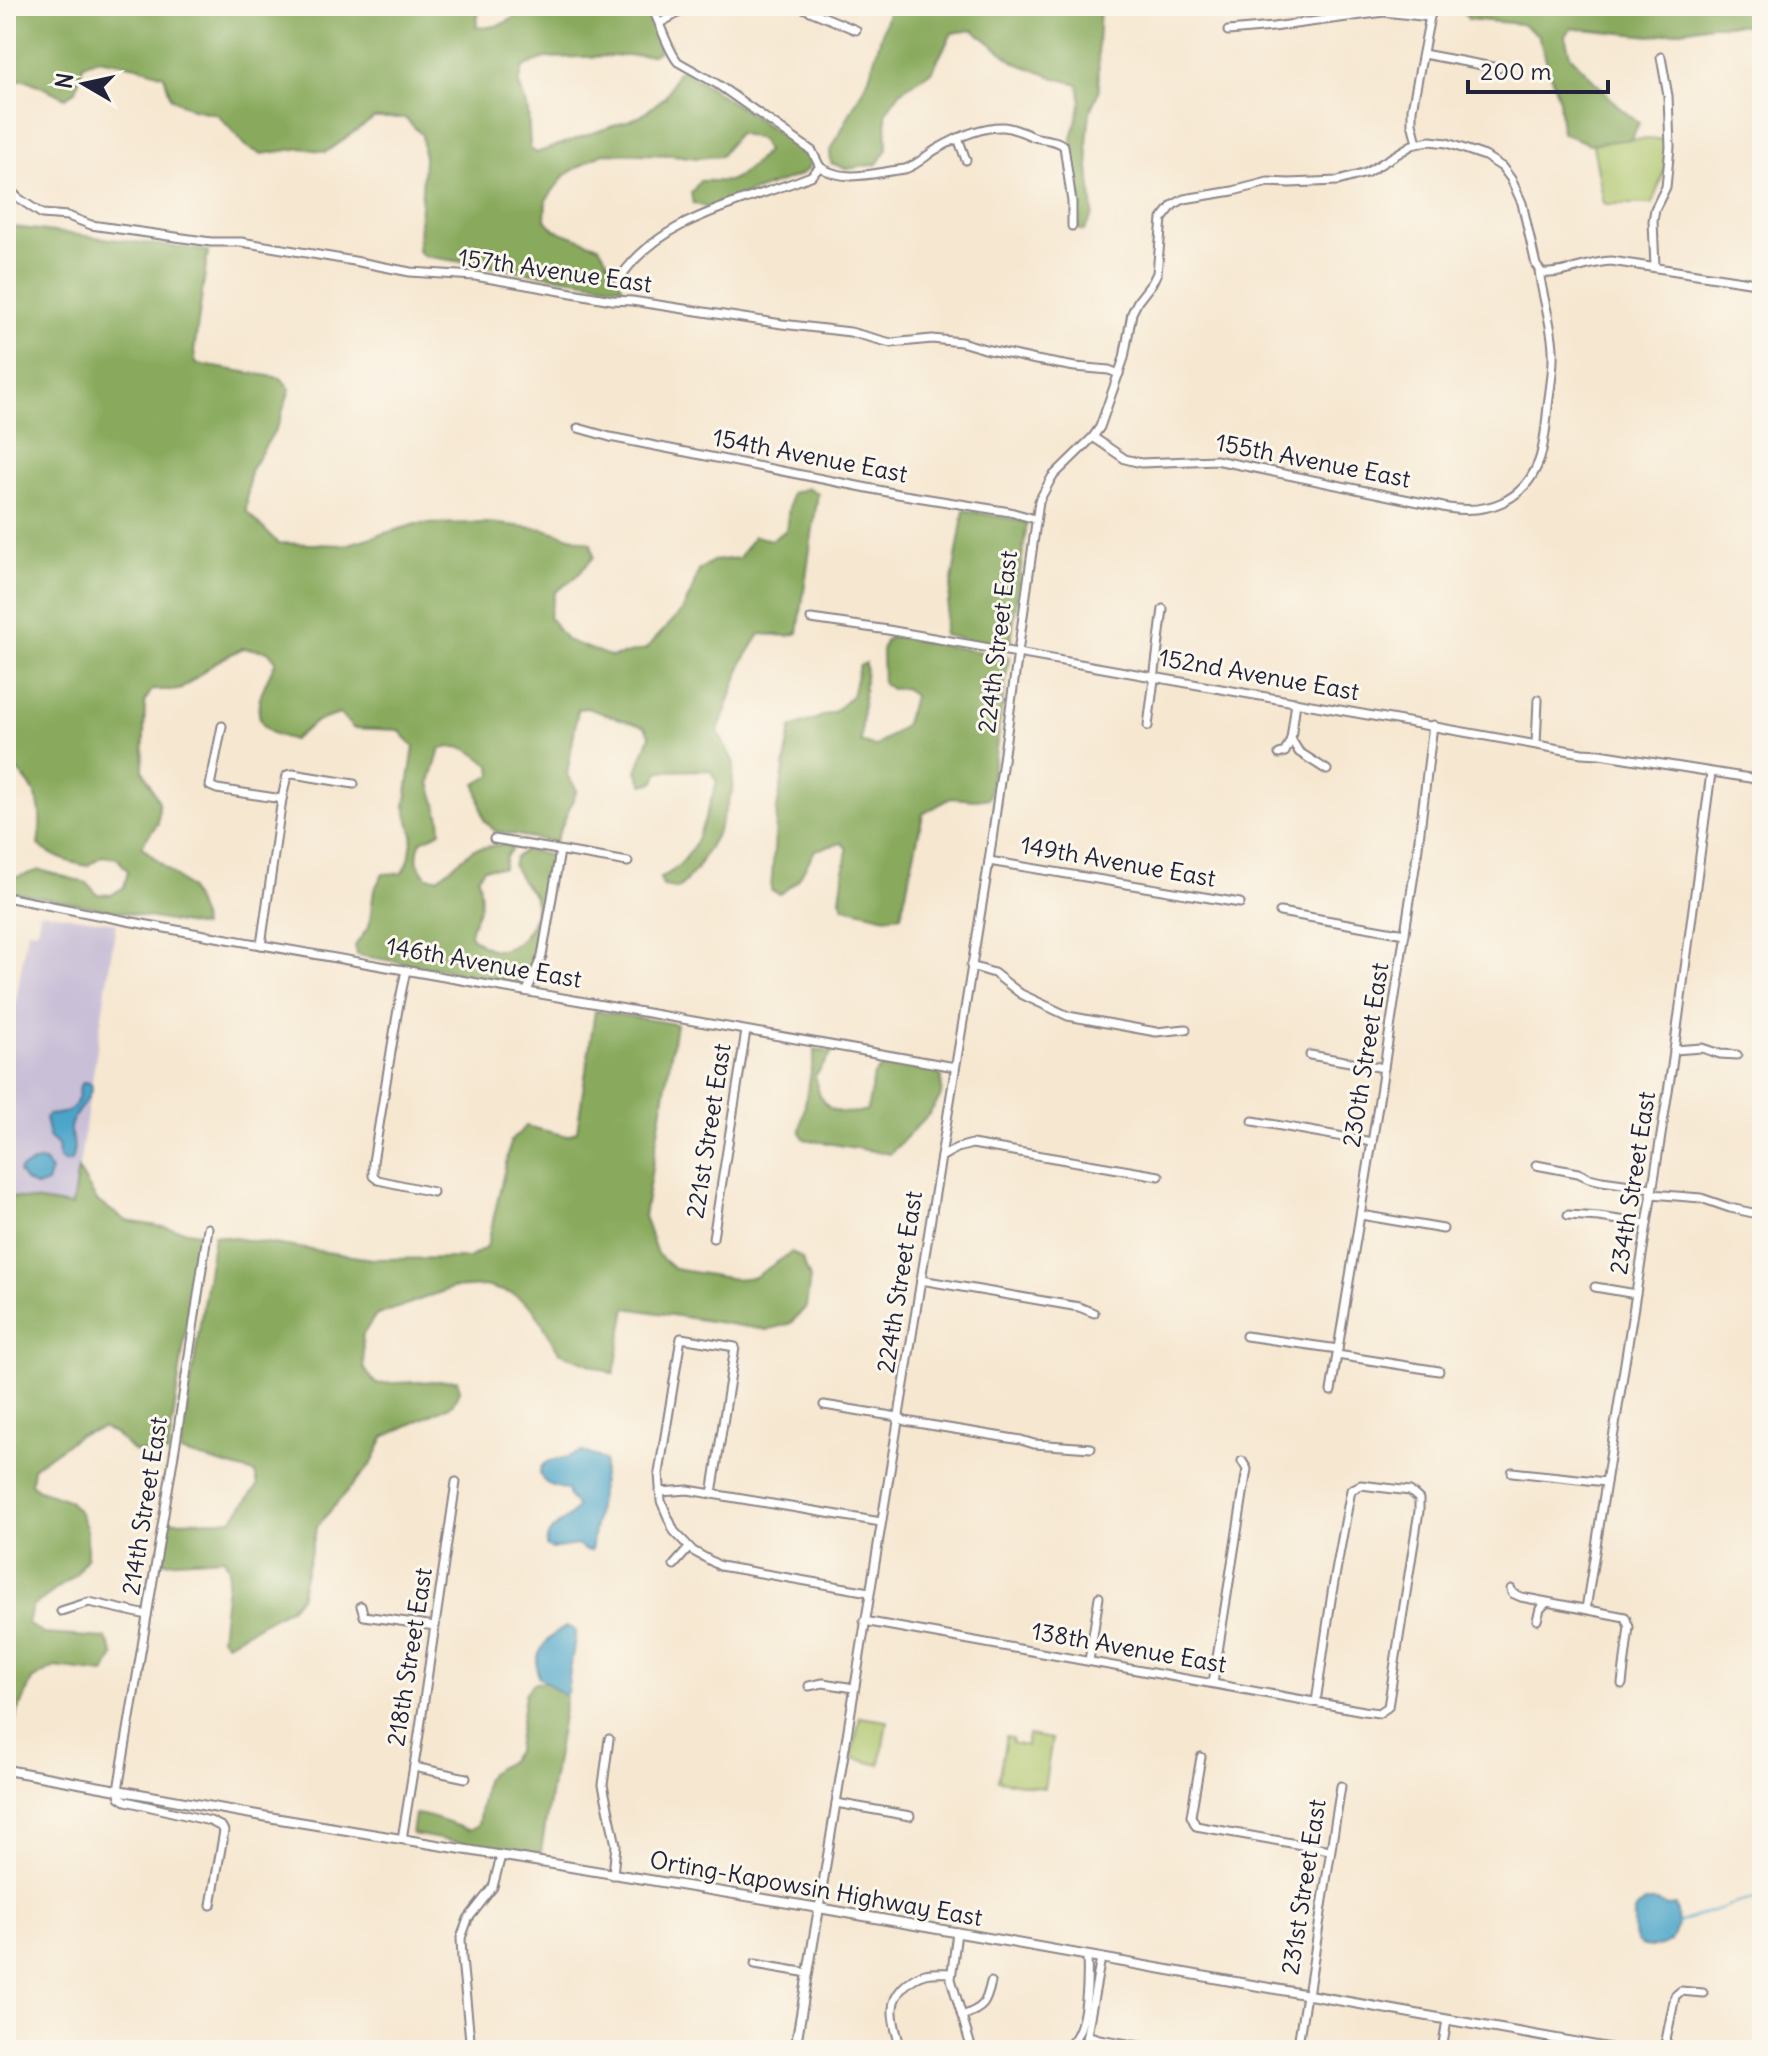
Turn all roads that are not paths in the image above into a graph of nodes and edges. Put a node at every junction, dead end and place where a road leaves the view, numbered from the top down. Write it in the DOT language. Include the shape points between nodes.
graph roads {
  1 [pos="651,6"];
  2 [pos="691,6"];
  3 [pos="798,6"];
  4 [pos="1432,6"];
  5 [pos="1430,17"];
  6 [pos="660,23"];
  7 [pos="856,30"];
  8 [pos="1228,31"];
  9 [pos="1423,54"];
  10 [pos="1661,57"];
  11 [pos="1498,68"];
  12 [pos="958,138"];
  13 [pos="1417,143"];
  14 [pos="966,160"];
  15 [pos="820,167"];
  16 [pos="13,172"];
  17 [pos="1072,226"];
  18 [pos="1655,267"];
  19 [pos="1539,270"];
  20 [pos="622,275"];
  21 [pos="1762,284"];
  22 [pos="1119,374"];
  23 [pos="578,428"];
  24 [pos="1093,437"];
  25 [pos="1035,519"];
  26 [pos="1163,609"];
  27 [pos="811,619"];
  28 [pos="1017,654"];
  29 [pos="1154,678"];
  30 [pos="1538,700"];
  31 [pos="1296,702"];
  32 [pos="1433,725"];
  33 [pos="222,726"];
  34 [pos="1148,726"];
  35 [pos="1291,739"];
  36 [pos="1536,744"];
  37 [pos="1296,749"];
  38 [pos="1327,770"];
  39 [pos="1711,773"];
  40 [pos="1762,780"];
  41 [pos="354,784"];
  42 [pos="282,799"];
  43 [pos="494,839"];
  44 [pos="560,851"];
  45 [pos="989,861"];
  46 [pos="628,862"];
  47 [pos="6,897"];
  48 [pos="1240,903"];
  49 [pos="1280,912"];
  50 [pos="1405,934"];
  51 [pos="261,945"];
  52 [pos="971,966"];
  53 [pos="406,970"];
  54 [pos="527,991"];
  55 [pos="1186,1029"];
  56 [pos="746,1031"];
  57 [pos="1674,1050"];
  58 [pos="1310,1055"];
  59 [pos="1737,1055"];
  60 [pos="955,1067"];
  61 [pos="1384,1068"];
  62 [pos="1253,1121"];
  63 [pos="1372,1142"];
  64 [pos="941,1157"];
  65 [pos="1536,1165"];
  66 [pos="1159,1176"];
  67 [pos="1652,1191"];
  68 [pos="433,1192"];
  69 [pos="1361,1215"];
  70 [pos="1568,1215"];
  71 [pos="1762,1215"];
  72 [pos="1647,1224"];
  73 [pos="208,1228"];
  74 [pos="1443,1229"];
  75 [pos="713,1238"];
  76 [pos="921,1280"];
  77 [pos="1595,1287"];
  78 [pos="1636,1294"];
  79 [pos="1094,1313"];
  80 [pos="1246,1336"];
  81 [pos="1338,1352"];
  82 [pos="1439,1371"];
  83 [pos="1331,1391"];
  84 [pos="824,1405"];
  85 [pos="898,1417"];
  86 [pos="1091,1448"];
  87 [pos="1242,1461"];
  88 [pos="1512,1472"];
  89 [pos="456,1482"];
  90 [pos="1606,1482"];
  91 [pos="660,1492"];
  92 [pos="712,1494"];
  93 [pos="881,1522"];
  94 [pos="689,1548"];
  95 [pos="674,1565"];
  96 [pos="1511,1589"];
  97 [pos="869,1592"];
  98 [pos="1099,1597"];
  99 [pos="1546,1603"];
  100 [pos="361,1606"];
  101 [pos="1586,1609"];
  102 [pos="61,1611"];
  103 [pos="147,1615"];
  104 [pos="1537,1620"];
  105 [pos="864,1621"];
  106 [pos="435,1626"];
  107 [pos="1089,1661"];
  108 [pos="1213,1683"];
  109 [pos="1622,1684"];
  110 [pos="809,1686"];
  111 [pos="854,1688"];
  112 [pos="1316,1702"];
  113 [pos="609,1739"];
  114 [pos="1201,1757"];
  115 [pos="414,1767"];
  116 [pos="6,1770"];
  117 [pos="466,1778"];
  118 [pos="1341,1786"];
  119 [pos="118,1790"];
  120 [pos="836,1803"];
  121 [pos="910,1816"];
  122 [pos="402,1839"];
  123 [pos="1330,1850"];
  124 [pos="501,1856"];
  125 [pos="613,1875"];
  126 [pos="211,1905"];
  127 [pos="819,1908"];
  128 [pos="957,1932"];
  129 [pos="1087,1956"];
  130 [pos="1101,1958"];
  131 [pos="755,1964"];
  132 [pos="808,1973"];
  133 [pos="951,1973"];
  134 [pos="991,1982"];
  135 [pos="1703,1993"];
  136 [pos="1307,1995"];
  137 [pos="962,2016"];
  138 [pos="1447,2020"];
  139 [pos="1087,2035"];
  140 [pos="1071,2043"];
  141 [pos="900,2046"];
  142 [pos="1150,2048"];
  143 [pos="471,2050"];
  144 [pos="795,2050"];
  145 [pos="972,2050"];
  146 [pos="1084,2050"];
  147 [pos="1297,2050"];
  148 [pos="1442,2050"];
  149 [pos="1619,2050"];
  150 [pos="1664,2050"];
  1 -- 6 [label="street"];
  2 -- 6 [label="street"];
  3 -- 7 [label="street"];
  4 -- 5 [label="street"];
  5 -- 8 [label="street" via="1384,12"];
  5 -- 9 [label="street"];
  6 -- 15 [label="street" via="678,62 812,151"];
  9 -- 11 [label="street"];
  9 -- 13 [label="street" via="1412,109"];
  10 -- 18 [label="street" via="1670,149 1666,187 1653,221"];
  12 -- 14 [label="street"];
  12 -- 15 [label="street" via="905,169 855,177"];
  12 -- 17 [label="street" via="1003,127 1062,144"];
  13 -- 19 [label="street" via="1460,146 1502,167 1519,195"];
  13 -- 22 [label="street, 224th Street East" via="1361,175 1327,182 1268,182 1173,205 1161,223 1157,273 1132,313"];
  15 -- 20 [label="street" via="811,176 664,235"];
  16 -- 22 [label="street, 157th Avenue East" via="9,189 18,198 42,214 91,225 241,242 418,274 475,276 850,332 891,343 946,340"];
  18 -- 19 [label="street" via="1608,261 1546,274"];
  18 -- 21 [label="street"];
  19 -- 24 [label="street, 155th Avenue East" via="1553,365 1544,442 1525,485 1502,503 1465,511 1216,460 1141,463 1125,459"];
  22 -- 24 [label="street, 224th Street East"];
  23 -- 25 [label="street, 154th Avenue East"];
  24 -- 25 [label="street, 224th Street East" via="1048,483"];
  25 -- 28 [label="street, 224th Street East"];
  26 -- 29 [label="street"];
  27 -- 28 [label="street, 152nd Avenue East"];
  28 -- 29 [label="street, 152nd Avenue East"];
  28 -- 45 [label="street, 224th Street East"];
  29 -- 31 [label="street, 152nd Avenue East"];
  29 -- 34 [label="street"];
  30 -- 36 [label="street"];
  31 -- 32 [label="street, 152nd Avenue East"];
  31 -- 35 [label="street"];
  32 -- 36 [label="street, 152nd Avenue East"];
  32 -- 50 [label="street, 230th Street East"];
  33 -- 42 [label="street" via="210,786"];
  35 -- 37 [label="street"];
  35 -- 37 [label="street" via="1282,753 1292,755"];
  36 -- 39 [label="street, 152nd Avenue East"];
  37 -- 38 [label="street"];
  39 -- 40 [label="street"];
  39 -- 57 [label="street, 234th Street East"];
  41 -- 42 [label="street" via="288,774"];
  42 -- 51 [label="street"];
  43 -- 44 [label="street"];
  44 -- 46 [label="street"];
  44 -- 54 [label="street" via="542,956"];
  45 -- 48 [label="street, 149th Avenue East"];
  45 -- 52 [label="street, 224th Street East"];
  47 -- 51 [label="street, 146th Avenue East"];
  49 -- 50 [label="street"];
  50 -- 61 [label="street, 230th Street East"];
  51 -- 53 [label="street, 146th Avenue East"];
  52 -- 55 [label="street" via="994,973 1063,1015 1147,1031"];
  52 -- 60 [label="street, 224th Street East"];
  53 -- 54 [label="street, 146th Avenue East"];
  53 -- 68 [label="street" via="373,1176"];
  54 -- 56 [label="street, 146th Avenue East"];
  56 -- 60 [label="street, 146th Avenue East"];
  56 -- 75 [label="street, 221st Street East"];
  57 -- 59 [label="street" via="1702,1048"];
  57 -- 67 [label="street, 234th Street East"];
  58 -- 61 [label="street"];
  60 -- 64 [label="street, 224th Street East"];
  61 -- 63 [label="street, 230th Street East"];
  62 -- 63 [label="street"];
  63 -- 69 [label="street, 230th Street East"];
  64 -- 66 [label="street" via="972,1144"];
  64 -- 76 [label="street, 224th Street East"];
  65 -- 67 [label="street"];
  67 -- 71 [label="street"];
  67 -- 72 [label="street, 234th Street East"];
  69 -- 74 [label="street"];
  69 -- 81 [label="street, 230th Street East"];
  70 -- 72 [label="street"];
  72 -- 78 [label="street, 234th Street East"];
  73 -- 103 [label="street, 214th Street East"];
  76 -- 79 [label="street"];
  76 -- 85 [label="street, 224th Street East"];
  77 -- 78 [label="street"];
  78 -- 90 [label="street, 234th Street East"];
  80 -- 81 [label="street"];
  81 -- 82 [label="street"];
  81 -- 83 [label="street, 230th Street East"];
  84 -- 85 [label="street"];
  85 -- 86 [label="street" via="1034,1444"];
  85 -- 93 [label="street, 224th Street East"];
  87 -- 108 [label="street" via="1247,1469"];
  88 -- 90 [label="street"];
  89 -- 106 [label="street, 218th Street East"];
  90 -- 101 [label="street, 234th Street East"];
  91 -- 92 [label="street"];
  91 -- 92 [label="street" via="681,1338 735,1347"];
  91 -- 94 [label="street" via="669,1522"];
  92 -- 93 [label="street"];
  93 -- 97 [label="street, 224th Street East"];
  94 -- 95 [label="street"];
  94 -- 97 [label="street" via="729,1568"];
  96 -- 99 [label="street" via="1514,1595"];
  97 -- 105 [label="street, 224th Street East"];
  98 -- 107 [label="street"];
  99 -- 101 [label="street"];
  99 -- 104 [label="street"];
  100 -- 106 [label="street" via="364,1616"];
  101 -- 109 [label="street" via="1622,1616 1629,1624"];
  102 -- 103 [label="street" via="89,1602"];
  103 -- 119 [label="street, 214th Street East"];
  105 -- 107 [label="street, 138th Avenue East"];
  105 -- 111 [label="street, 224th Street East"];
  106 -- 115 [label="street, 218th Street East"];
  107 -- 108 [label="street, 138th Avenue East"];
  108 -- 112 [label="street, 138th Avenue East"];
  110 -- 111 [label="street"];
  111 -- 120 [label="street, 224th Street East"];
  112 -- 112 [label="street, 138th Avenue East" via="1353,1487 1410,1491 1420,1503 1388,1707 1374,1712"];
  113 -- 125 [label="street" via="603,1785 616,1845"];
  114 -- 123 [label="street" via="1194,1824"];
  115 -- 117 [label="street"];
  115 -- 122 [label="street, 218th Street East"];
  116 -- 119 [label="main road, Orting-Kapowsin Highway East"];
  118 -- 123 [label="street, 231st Street East"];
  119 -- 122 [label="main road, Orting-Kapowsin Highway East"];
  119 -- 126 [label="street" via="126,1801 222,1827"];
  120 -- 121 [label="street"];
  120 -- 127 [label="street, 224th Street East"];
  122 -- 124 [label="main road, Orting-Kapowsin Highway East"];
  123 -- 136 [label="street, 231st Street East"];
  124 -- 125 [label="main road, Orting-Kapowsin Highway East"];
  124 -- 143 [label="street" via="493,1887 468,1919 461,1938"];
  125 -- 127 [label="main road, Orting-Kapowsin Highway East"];
  127 -- 128 [label="main road, Orting-Kapowsin Highway East"];
  127 -- 132 [label="main road, 224th Street East"];
  128 -- 129 [label="main road, Orting-Kapowsin Highway East"];
  128 -- 133 [label="street"];
  129 -- 130 [label="main road, Orting-Kapowsin Highway East"];
  129 -- 140 [label="street" via="1083,2016"];
  130 -- 136 [label="main road, Orting-Kapowsin Highway East"];
  130 -- 139 [label="street"];
  131 -- 132 [label="street"];
  132 -- 144 [label="main road, 224th Street East"];
  133 -- 137 [label="street"];
  133 -- 141 [label="street" via="916,1977 895,1997"];
  134 -- 137 [label="street" via="981,2008"];
  135 -- 150 [label="street" via="1681,1991 1675,1996"];
  136 -- 138 [label="main road, Orting-Kapowsin Highway East"];
  136 -- 147 [label="street, 231st Street East"];
  137 -- 145 [label="street"];
  138 -- 148 [label="street"];
  138 -- 149 [label="main road, Orting-Kapowsin Highway East"];
  139 -- 142 [label="street"];
  139 -- 146 [label="street"];
}
